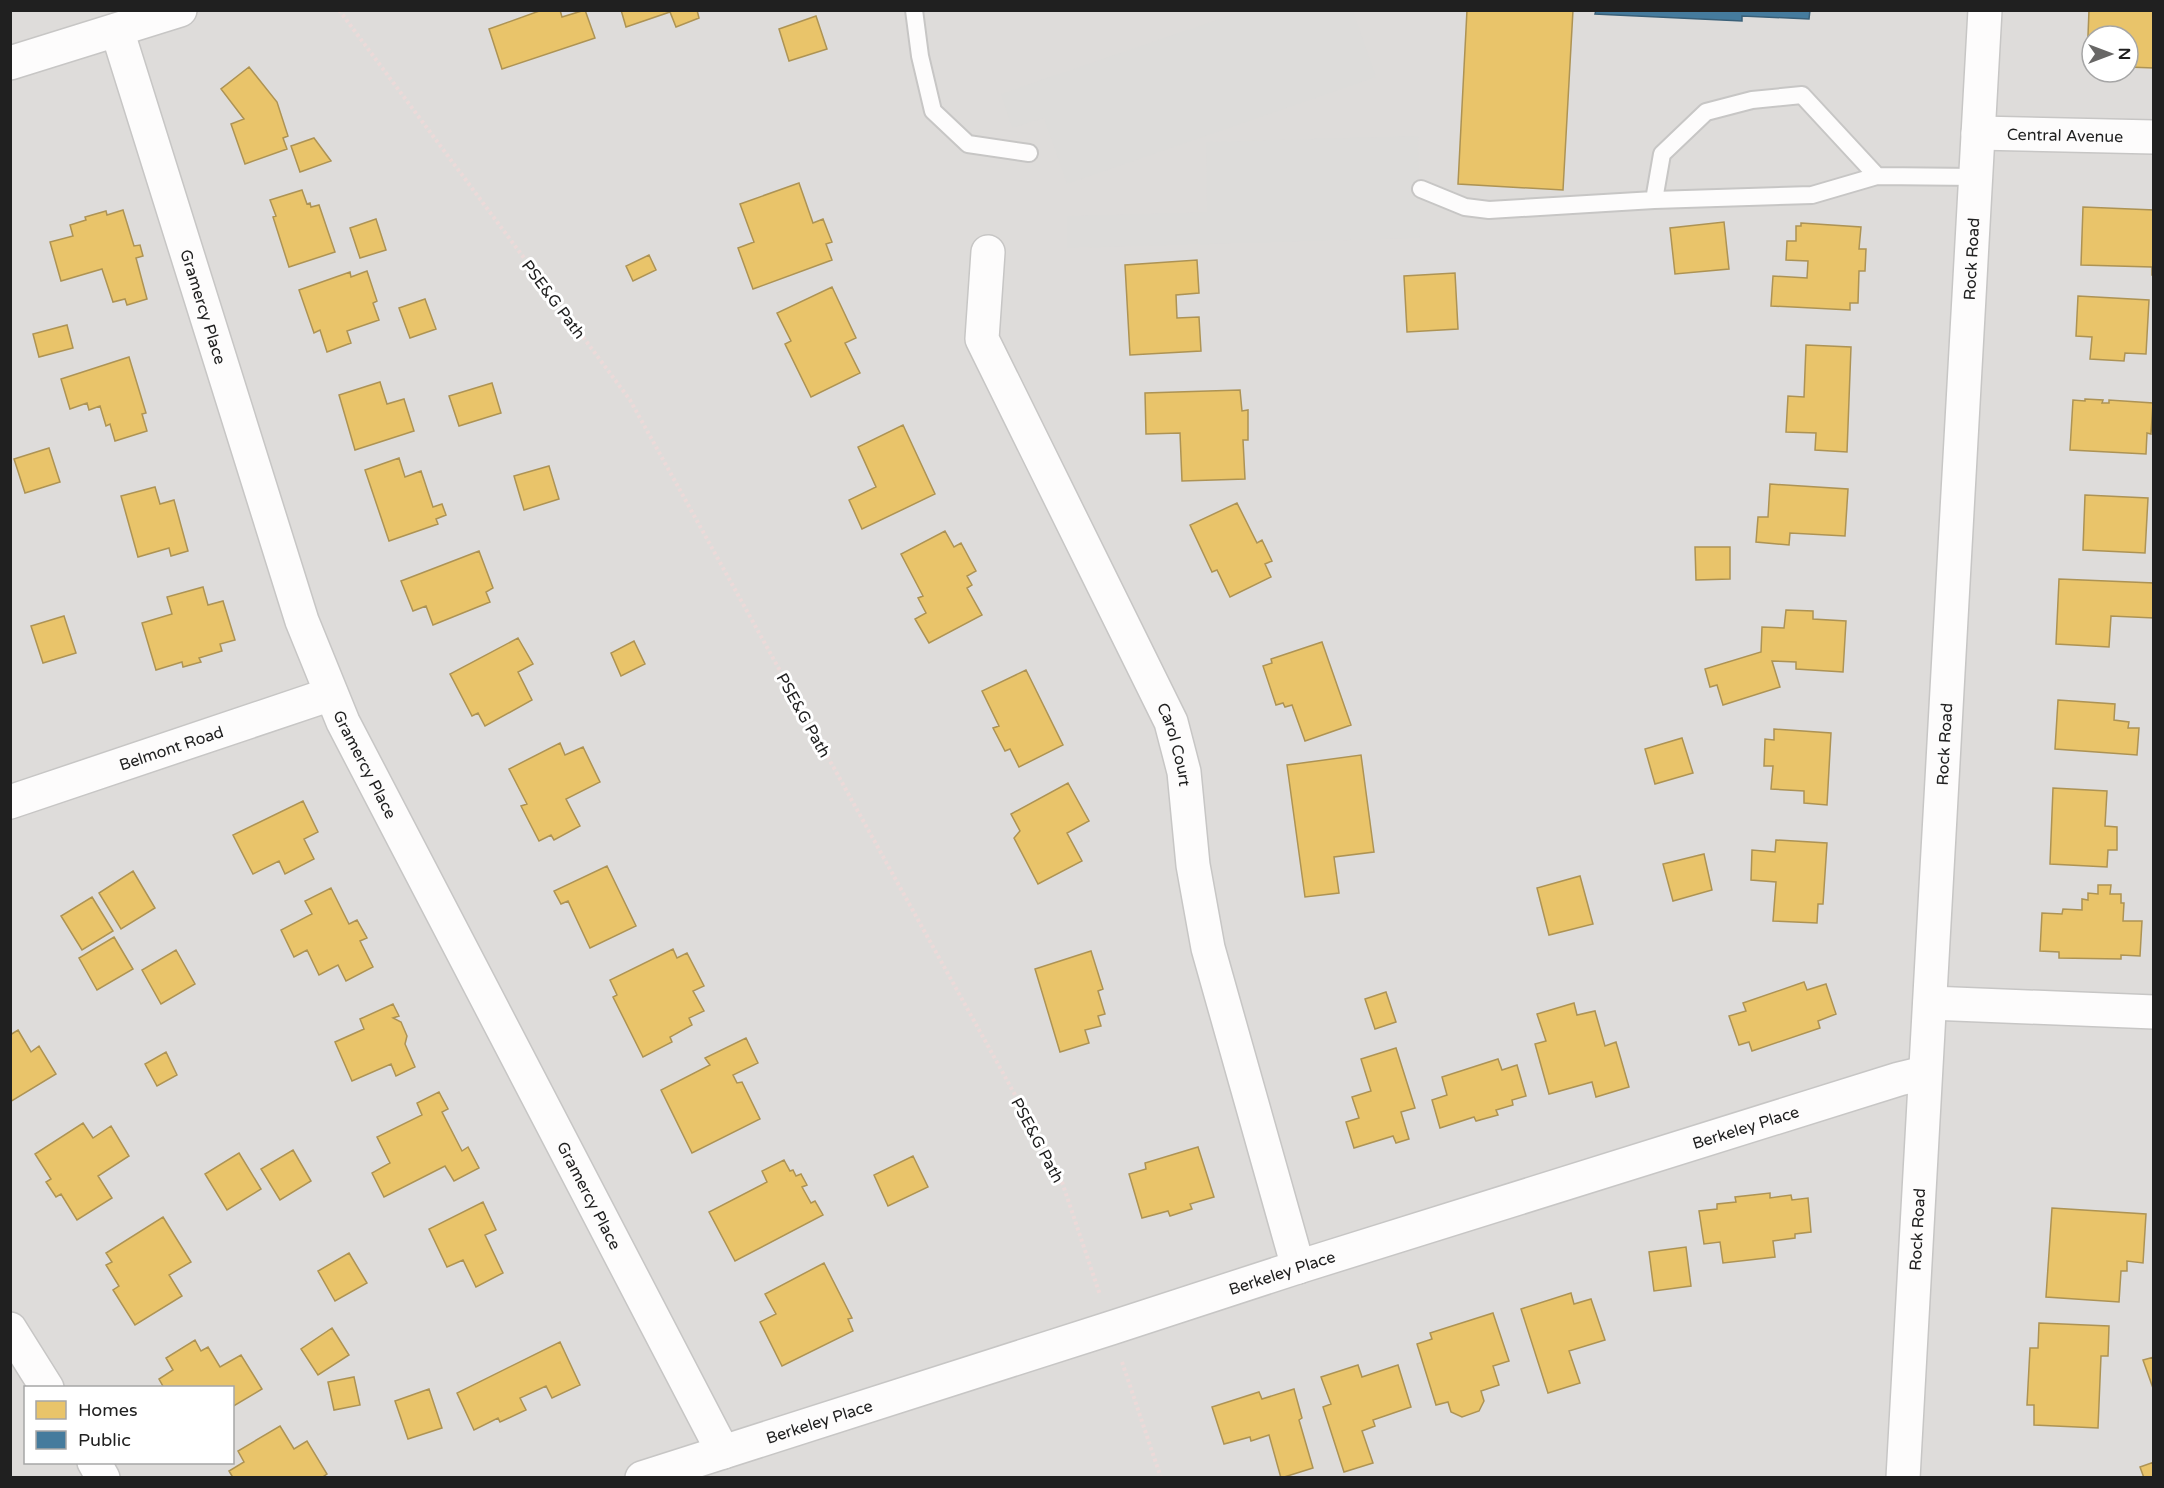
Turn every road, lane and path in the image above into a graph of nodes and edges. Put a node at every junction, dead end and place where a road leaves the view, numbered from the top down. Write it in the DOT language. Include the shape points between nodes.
graph roads {
  1 [pos="180,10"];
  2 [pos="339,10"];
  3 [pos="914,10"];
  4 [pos="1985,10"];
  5 [pos="117,30"];
  6 [pos="10,63"];
  7 [pos="1978,133"];
  8 [pos="2154,137"];
  9 [pos="1029,153"];
  10 [pos="1877,176"];
  11 [pos="1976,177"];
  12 [pos="1421,189"];
  13 [pos="1654,200"];
  14 [pos="988,252"];
  15 [pos="331,694"];
  16 [pos="10,802"];
  17 [pos="1930,1003"];
  18 [pos="2154,1012"];
  19 [pos="1924,1073"];
  20 [pos="1298,1267"];
  21 [pos="1111,1328"];
  22 [pos="10,1329"];
  23 [pos="46,1386"];
  24 [pos="723,1452"];
  25 [pos="94,1464"];
  26 [pos="103,1478"];
  27 [pos="642,1478"];
  28 [pos="1161,1478"];
  29 [pos="1903,1478"];
  1 -- 5 [label="street"];
  2 -- 21 [label="path, PSE&G Path" via="630,400 1059,1176"];
  3 -- 9 [label="lane" via="933,111 968,144"];
  4 -- 7 [label="street, Rock Road"];
  5 -- 6 [label="street"];
  5 -- 15 [label="street, Gramercy Place" via="302,621"];
  7 -- 8 [label="street, Central Avenue"];
  7 -- 11 [label="street, Rock Road"];
  10 -- 11 [label="lane"];
  10 -- 13 [label="lane" via="1812,195"];
  10 -- 13 [label="lane" via="1802,95 1752,100 1707,112 1662,154"];
  11 -- 17 [label="street, Rock Road"];
  12 -- 13 [label="lane" via="1466,207 1489,210"];
  14 -- 20 [label="street, Carol Court" via="982,339 1171,722 1184,772 1193,865 1208,948"];
  15 -- 16 [label="street, Belmont Road"];
  15 -- 24 [label="street, Gramercy Place"];
  17 -- 18 [label="street"];
  17 -- 19 [label="street, Rock Road"];
  19 -- 20 [label="street, Berkeley Place"];
  19 -- 29 [label="street, Rock Road"];
  20 -- 21 [label="street, Berkeley Place"];
  21 -- 24 [label="street, Berkeley Place"];
  21 -- 28 [label="path, PSE&G Path"];
  22 -- 23 [label="street"];
  24 -- 27 [label="street, Berkeley Place"];
  25 -- 26 [label="street"];
}
